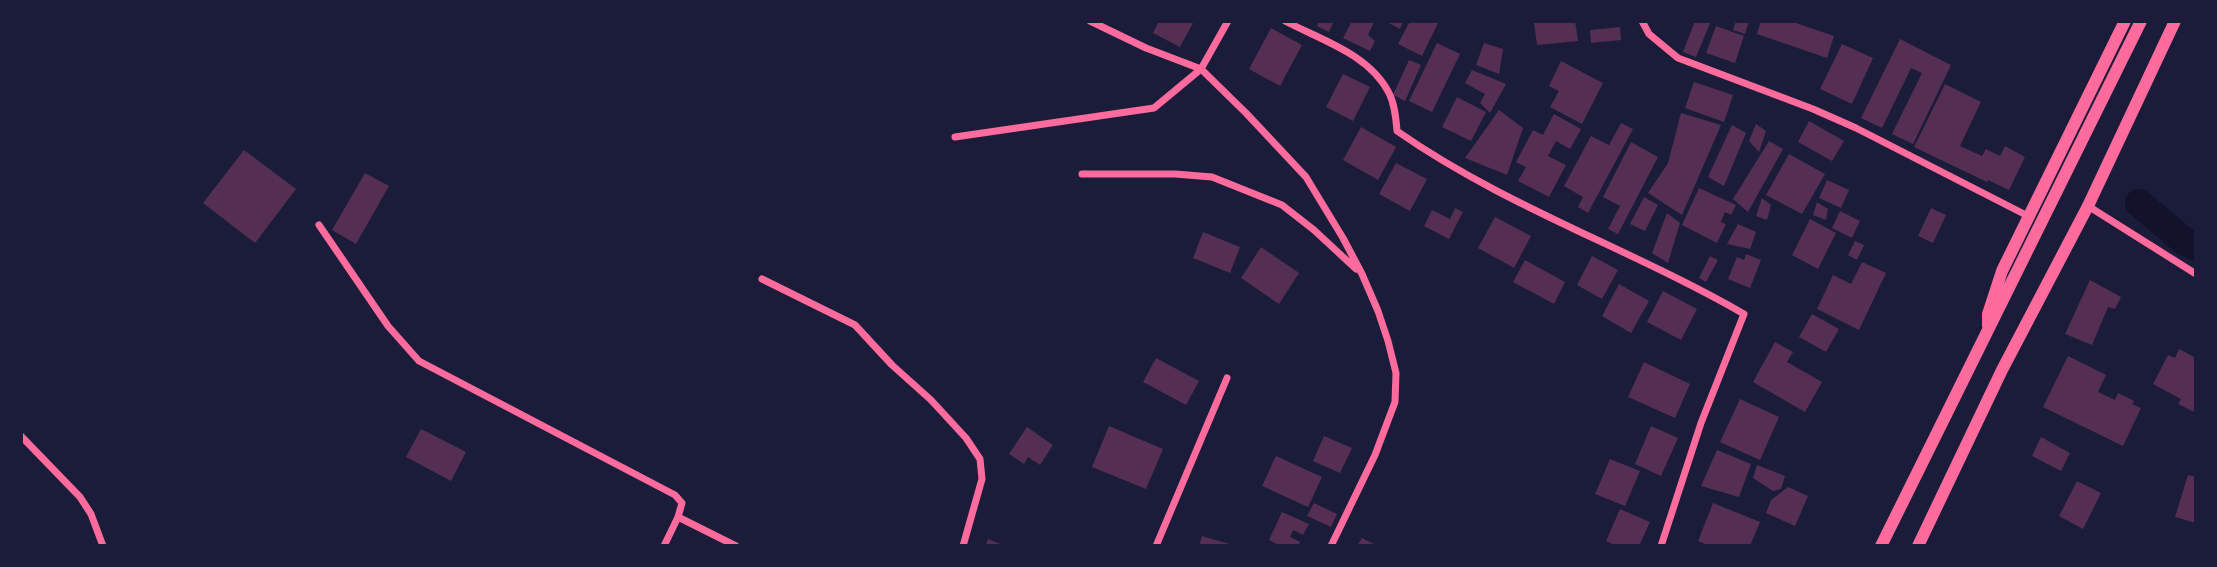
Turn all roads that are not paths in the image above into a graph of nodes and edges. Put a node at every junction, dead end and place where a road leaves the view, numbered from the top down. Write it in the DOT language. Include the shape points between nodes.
graph roads {
  1 [pos="1090,21"];
  2 [pos="1228,21"];
  3 [pos="1285,21"];
  4 [pos="1642,21"];
  5 [pos="2125,21"];
  6 [pos="2141,21"];
  7 [pos="2175,21"];
  8 [pos="1201,69"];
  9 [pos="955,137"];
  10 [pos="1082,174"];
  11 [pos="2088,206"];
  12 [pos="2028,216"];
  13 [pos="319,225"];
  14 [pos="1362,274"];
  15 [pos="2196,274"];
  16 [pos="762,279"];
  17 [pos="1989,329"];
  18 [pos="1227,378"];
  19 [pos="21,436"];
  20 [pos="678,517"];
  21 [pos="103,546"];
  22 [pos="664,546"];
  23 [pos="736,546"];
  24 [pos="963,546"];
  25 [pos="1156,546"];
  26 [pos="1331,546"];
  27 [pos="1661,546"];
  28 [pos="1881,546"];
  29 [pos="1918,546"];
  1 -- 8 [label="street"];
  2 -- 8 [label="street"];
  3 -- 27 [label="street" via="1352,54 1376,76 1389,93 1396,131 1415,144 1500,192 1744,314"];
  4 -- 12 [label="street" via="1649,34 1678,58 1856,128"];
  5 -- 12 [label="highway"];
  6 -- 17 [label="highway"];
  7 -- 11 [label="highway"];
  8 -- 9 [label="street" via="1154,108"];
  8 -- 14 [label="street" via="1306,177"];
  10 -- 14 [label="street" via="1175,174 1224,181 1282,205"];
  11 -- 15 [label="street"];
  11 -- 29 [label="highway"];
  12 -- 17 [label="highway" via="1993,293"];
  13 -- 20 [label="street" via="388,326 419,360 675,495 682,503"];
  14 -- 26 [label="street" via="1388,341 1396,373 1395,402 1375,456"];
  16 -- 24 [label="street" via="855,325 966,438 980,459 982,479"];
  17 -- 28 [label="highway"];
  18 -- 25 [label="street"];
  19 -- 21 [label="street" via="80,497"];
  20 -- 22 [label="street"];
  20 -- 23 [label="street"];
}
